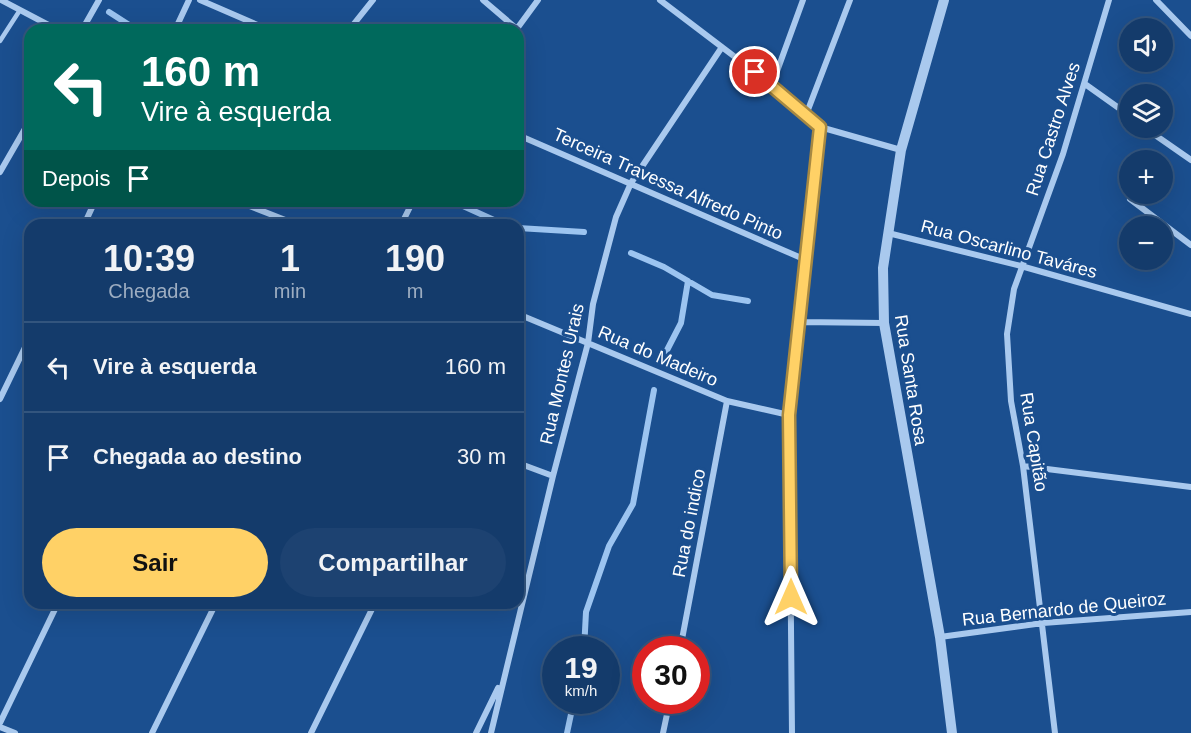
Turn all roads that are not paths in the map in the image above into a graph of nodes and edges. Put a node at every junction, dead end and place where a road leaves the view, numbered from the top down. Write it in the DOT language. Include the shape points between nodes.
graph roads {
  1 [pos="2,0"];
  2 [pos="99,0"];
  3 [pos="189,0"];
  4 [pos="200,0"];
  5 [pos="373,0"];
  6 [pos="483,0"];
  7 [pos="537,0"];
  8 [pos="660,0"];
  9 [pos="803,0"];
  10 [pos="850,0"];
  11 [pos="944,0"];
  12 [pos="1109,0"];
  13 [pos="1156,0"];
  14 [pos="20,10"];
  15 [pos="47,24"];
  16 [pos="85,24"];
  17 [pos="178,24"];
  18 [pos="255,24"];
  19 [pos="354,24"];
  20 [pos="511,24"];
  21 [pos="520,24"];
  22 [pos="1191,36"];
  23 [pos="0,41"];
  24 [pos="722,47"];
  25 [pos="1085,84"];
  26 [pos="772,85"];
  27 [pos="1119,108"];
  28 [pos="806,115"];
  29 [pos="820,127"];
  30 [pos="24,130"];
  31 [pos="524,138"];
  32 [pos="1159,138"];
  33 [pos="901,150"];
  34 [pos="1191,160"];
  35 [pos="0,172"];
  36 [pos="632,183"];
  37 [pos="1135,204"];
  38 [pos="252,207"];
  39 [pos="283,219"];
  40 [pos="888,233"];
  41 [pos="1191,245"];
  42 [pos="806,260"];
  43 [pos="1021,266"];
  44 [pos="1191,314"];
  45 [pos="524,316"];
  46 [pos="799,321"];
  47 [pos="884,323"];
  48 [pos="588,343"];
  49 [pos="24,350"];
  50 [pos="0,399"];
  51 [pos="727,401"];
  52 [pos="789,415"];
  53 [pos="524,465"];
  54 [pos="1023,466"];
  55 [pos="552,477"];
  56 [pos="1191,487"];
  57 [pos="524,591"];
  58 [pos="55,609"];
  59 [pos="213,609"];
  60 [pos="372,609"];
  61 [pos="519,609"];
  62 [pos="1191,612"];
  63 [pos="1043,623"];
  64 [pos="683,636"];
  65 [pos="940,637"];
  66 [pos="502,680"];
  67 [pos="667,714"];
  68 [pos="0,725"];
  69 [pos="15,733"];
  70 [pos="152,733"];
  71 [pos="311,733"];
  72 [pos="476,733"];
  73 [pos="491,733"];
  74 [pos="663,733"];
  75 [pos="792,733"];
  76 [pos="952,733"];
  77 [pos="1055,733"];
  1 -- 14 [label="street"];
  2 -- 16 [label="street"];
  3 -- 17 [label="street"];
  4 -- 18 [label="street"];
  5 -- 19 [label="street"];
  6 -- 20 [label="street"];
  7 -- 21 [label="street"];
  8 -- 24 [label="street"];
  9 -- 26 [label="street"];
  10 -- 28 [label="street"];
  11 -- 33 [label="street, Rua Santa Rosa"];
  12 -- 25 [label="street, Rua Castro Alves"];
  13 -- 22 [label="street"];
  14 -- 15 [label="street"];
  14 -- 23 [label="lane"];
  24 -- 26 [label="street"];
  24 -- 36 [label="street, Rua Montes Urais"];
  25 -- 27 [label="street"];
  25 -- 43 [label="street, Rua Castro Alves"];
  26 -- 28 [label="street"];
  28 -- 29 [label="street"];
  29 -- 33 [label="street"];
  29 -- 42 [label="street"];
  30 -- 35 [label="street"];
  31 -- 36 [label="street, Terceira Travessa Alfredo Pinto"];
  32 -- 34 [label="street"];
  33 -- 40 [label="street, Rua Santa Rosa"];
  36 -- 42 [label="street, Terceira Travessa Alfredo Pinto"];
  36 -- 48 [label="street, Rua Montes Urais" via="616,217 606,253"];
  37 -- 41 [label="street"];
  38 -- 39 [label="street"];
  40 -- 43 [label="street, Rua Oscarlino Taváres"];
  40 -- 47 [label="street, Rua Santa Rosa"];
  42 -- 46 [label="street"];
  43 -- 44 [label="street, Rua Oscarlino Taváres"];
  43 -- 54 [label="street, Rua Capitão" via="1007,334 1011,401"];
  45 -- 48 [label="street, Rua do Madeiro"];
  46 -- 47 [label="street"];
  46 -- 52 [label="street"];
  47 -- 65 [label="street, Rua Santa Rosa"];
  48 -- 51 [label="street, Rua do Madeiro"];
  48 -- 55 [label="street, Rua Montes Urais"];
  49 -- 50 [label="street"];
  51 -- 52 [label="street, Rua do Madeiro"];
  51 -- 64 [label="street, Rua do indico"];
  52 -- 75 [label="street"];
  53 -- 55 [label="street"];
  54 -- 56 [label="street"];
  54 -- 63 [label="street, Rua Capitão"];
  55 -- 57 [label="street, Rua Montes Urais"];
  58 -- 68 [label="street"];
  59 -- 70 [label="street"];
  60 -- 71 [label="street"];
  61 -- 66 [label="street, Rua Montes Urais"];
  62 -- 63 [label="street, Rua Bernardo de Queiroz"];
  63 -- 65 [label="street, Rua Bernardo de Queiroz"];
  63 -- 77 [label="street, Rua Capitão"];
  65 -- 76 [label="street, Rua Santa Rosa"];
  66 -- 72 [label="street"];
  66 -- 73 [label="street, Rua Montes Urais"];
  67 -- 74 [label="street"];
  68 -- 69 [label="street"];
}
